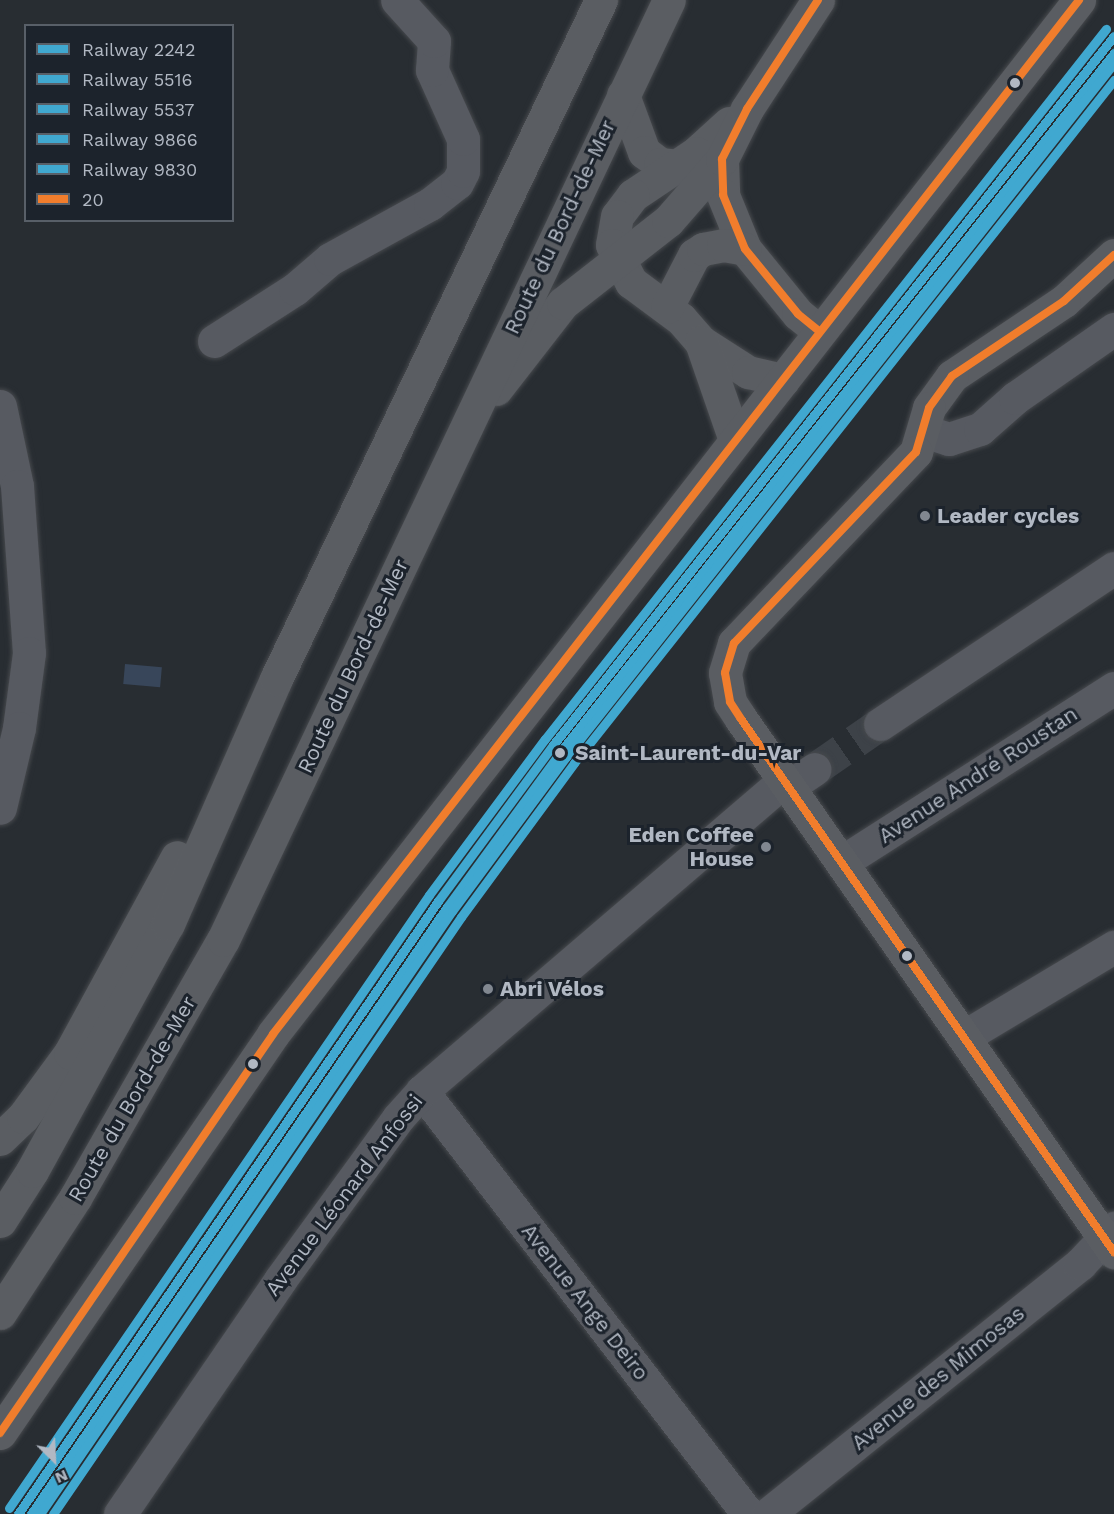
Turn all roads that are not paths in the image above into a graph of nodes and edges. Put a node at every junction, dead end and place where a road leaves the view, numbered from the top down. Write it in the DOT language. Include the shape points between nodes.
graph roads {
  1 [pos="397,0"];
  2 [pos="577,0"];
  3 [pos="601,0"];
  4 [pos="669,0"];
  5 [pos="818,0"];
  6 [pos="1078,0"];
  7 [pos="623,95"];
  8 [pos="747,109"];
  9 [pos="722,159"];
  10 [pos="679,166"];
  11 [pos="496,223"];
  12 [pos="745,249"];
  13 [pos="1114,255"];
  14 [pos="617,262"];
  15 [pos="666,307"];
  16 [pos="1114,329"];
  17 [pos="820,332"];
  18 [pos="214,341"];
  19 [pos="701,342"];
  20 [pos="783,380"];
  21 [pos="0,406"];
  22 [pos="465,427"];
  23 [pos="924,431"];
  24 [pos="735,440"];
  25 [pos="1114,568"];
  26 [pos="276,679"];
  27 [pos="1114,688"];
  28 [pos="880,724"];
  29 [pos="815,769"];
  30 [pos="786,784"];
  31 [pos="0,808"];
  32 [pos="842,862"];
  33 [pos="1114,946"];
  34 [pos="965,1036"];
  35 [pos="422,1091"];
  36 [pos="0,1139"];
  37 [pos="0,1221"];
  38 [pos="1111,1239"];
  39 [pos="0,1313"];
  40 [pos="0,1433"];
  41 [pos="120,1514"];
  42 [pos="748,1514"];
  43 [pos="768,1514"];
  1 -- 18 [label="street" via="434,41 432,70 463,139 463,171 457,183 430,204 330,259 295,289"];
  2 -- 11 [label="main road" via="507,165"];
  3 -- 11 [label="main road"];
  4 -- 7 [label="main road, Route du Bord-de-Mer"];
  5 -- 8 [label="main road"];
  6 -- 17 [label="main road"];
  7 -- 10 [label="main road" via="644,152 660,164"];
  7 -- 22 [label="main road, Route du Bord-de-Mer"];
  8 -- 9 [label="main road"];
  8 -- 10 [label="main road"];
  9 -- 12 [label="main road" via="723,195"];
  9 -- 14 [label="main road" via="668,222"];
  10 -- 14 [label="main road" via="648,183 623,206 612,234"];
  11 -- 26 [label="main road"];
  12 -- 15 [label="main road" via="723,245 694,255"];
  12 -- 17 [label="main road" via="798,314"];
  13 -- 23 [label="main road" via="1064,301 952,376 929,408"];
  14 -- 15 [label="main road" via="631,282"];
  14 -- 22 [label="main road" via="563,303"];
  15 -- 19 [label="main road"];
  16 -- 23 [label="street" via="1015,398 980,429 949,439"];
  17 -- 20 [label="main road"];
  19 -- 20 [label="main road" via="748,372"];
  19 -- 24 [label="main road"];
  20 -- 24 [label="main road"];
  21 -- 31 [label="street" via="16,486 29,653 19,728"];
  22 -- 39 [label="main road, Route du Bord-de-Mer" via="223,940 75,1198"];
  23 -- 30 [label="main road" via="916,452 899,473 734,643 725,673 730,702"];
  24 -- 40 [label="main road" via="273,1034"];
  25 -- 28 [label="street"];
  26 -- 36 [label="main road" via="70,1053 23,1117"];
  26 -- 37 [label="main road" via="168,924 32,1171"];
  27 -- 32 [label="street, Avenue André Roustan"];
  29 -- 30 [label="street, Avenue Léonard Anfossi"];
  30 -- 32 [label="main road"];
  30 -- 35 [label="street, Avenue Léonard Anfossi"];
  32 -- 34 [label="main road"];
  33 -- 34 [label="street"];
  34 -- 38 [label="main road"];
  35 -- 41 [label="street, Avenue Léonard Anfossi" via="280,1280"];
  35 -- 42 [label="street, Avenue Ange Deiro"];
  38 -- 43 [label="street, Avenue des Mimosas"];
}
